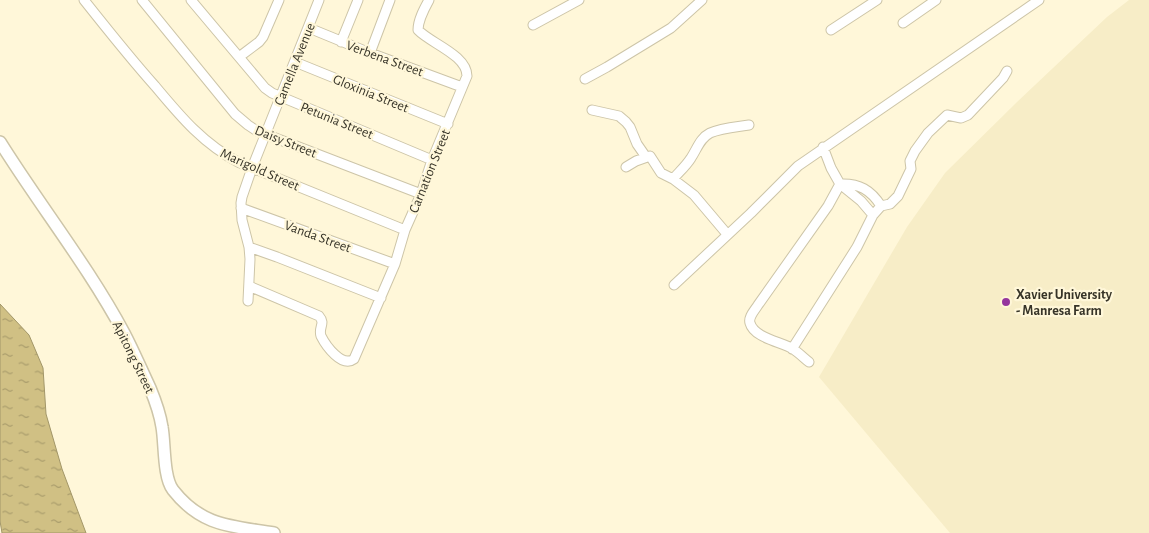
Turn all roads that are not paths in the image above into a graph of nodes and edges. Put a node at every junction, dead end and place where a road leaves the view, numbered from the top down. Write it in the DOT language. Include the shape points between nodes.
graph roads {
  1 [pos="84,0"];
  2 [pos="142,0"];
  3 [pos="191,0"];
  4 [pos="279,0"];
  5 [pos="320,0"];
  6 [pos="358,0"];
  7 [pos="390,0"];
  8 [pos="429,0"];
  9 [pos="580,0"];
  10 [pos="702,0"];
  11 [pos="877,0"];
  12 [pos="936,0"];
  13 [pos="1039,0"];
  14 [pos="903,23"];
  15 [pos="533,25"];
  16 [pos="309,28"];
  17 [pos="831,30"];
  18 [pos="341,42"];
  19 [pos="370,53"];
  20 [pos="239,57"];
  21 [pos="295,62"];
  22 [pos="1007,71"];
  23 [pos="585,79"];
  24 [pos="462,86"];
  25 [pos="280,97"];
  26 [pos="592,110"];
  27 [pos="448,124"];
  28 [pos="749,126"];
  29 [pos="265,134"];
  30 [pos="0,142"];
  31 [pos="823,147"];
  32 [pos="646,157"];
  33 [pos="432,160"];
  34 [pos="626,166"];
  35 [pos="252,168"];
  36 [pos="673,179"];
  37 [pos="840,184"];
  38 [pos="421,194"];
  39 [pos="881,206"];
  40 [pos="241,208"];
  41 [pos="873,214"];
  42 [pos="405,230"];
  43 [pos="728,234"];
  44 [pos="249,248"];
  45 [pos="395,264"];
  46 [pos="674,285"];
  47 [pos="249,286"];
  48 [pos="381,298"];
  49 [pos="248,301"];
  50 [pos="792,348"];
  51 [pos="809,362"];
  52 [pos="274,533"];
  1 -- 35 [label="street, Marigold Street" via="144,74 212,147"];
  2 -- 29 [label="street, Daisy Street" via="235,114"];
  3 -- 20 [label="street, Petunia Street"];
  4 -- 20 [label="street" via="263,37"];
  5 -- 16 [label="street, Camella Avenue"];
  6 -- 18 [label="street"];
  7 -- 19 [label="street"];
  8 -- 24 [label="street, Carnation Street" via="417,28 448,50 465,68 467,76"];
  9 -- 15 [label="street"];
  10 -- 23 [label="street" via="671,28"];
  11 -- 17 [label="street"];
  12 -- 14 [label="street"];
  13 -- 31 [label="street"];
  16 -- 18 [label="street, Verbena Street"];
  16 -- 21 [label="street, Camella Avenue"];
  18 -- 19 [label="street, Verbena Street"];
  19 -- 24 [label="street, Verbena Street"];
  20 -- 25 [label="street, Petunia Street" via="264,88"];
  21 -- 25 [label="street, Camella Avenue"];
  21 -- 27 [label="street, Gloxinia Street"];
  22 -- 39 [label="street" via="970,114 961,118 947,115 931,129 915,151 911,169 898,196 890,204"];
  24 -- 27 [label="street, Carnation Street"];
  25 -- 29 [label="street, Camella Avenue"];
  25 -- 33 [label="street, Petunia Street"];
  26 -- 32 [label="street" via="619,116 626,122"];
  27 -- 33 [label="street, Carnation Street"];
  28 -- 36 [label="street" via="711,132"];
  29 -- 35 [label="street, Camella Avenue"];
  29 -- 38 [label="street, Daisy Street"];
  30 -- 52 [label="street, Apitong Street" via="124,333 159,413 171,488 185,504 205,518 233,527"];
  31 -- 37 [label="street"];
  31 -- 43 [label="street" via="798,166"];
  32 -- 34 [label="street"];
  32 -- 36 [label="street" via="652,157 661,173"];
  33 -- 38 [label="street, Carnation Street"];
  35 -- 40 [label="street, Camella Avenue"];
  35 -- 42 [label="street, Marigold Street"];
  36 -- 43 [label="street" via="694,195"];
  37 -- 39 [label="street" via="862,188 875,196"];
  37 -- 41 [label="street"];
  37 -- 50 [label="street" via="750,319 761,336"];
  38 -- 42 [label="street, Carnation Street"];
  39 -- 41 [label="street"];
  40 -- 44 [label="street, Camella Avenue"];
  40 -- 45 [label="street, Vanda Street"];
  41 -- 50 [label="street" via="857,248"];
  42 -- 45 [label="street, Carnation Street"];
  43 -- 46 [label="street"];
  44 -- 47 [label="street, Camella Avenue"];
  44 -- 48 [label="street"];
  45 -- 48 [label="street, Carnation Street"];
  47 -- 48 [label="street, Carnation Street" via="319,316 322,319 321,334 328,348 346,362 356,356"];
  47 -- 49 [label="street, Camella Avenue"];
  50 -- 51 [label="street"];
}
